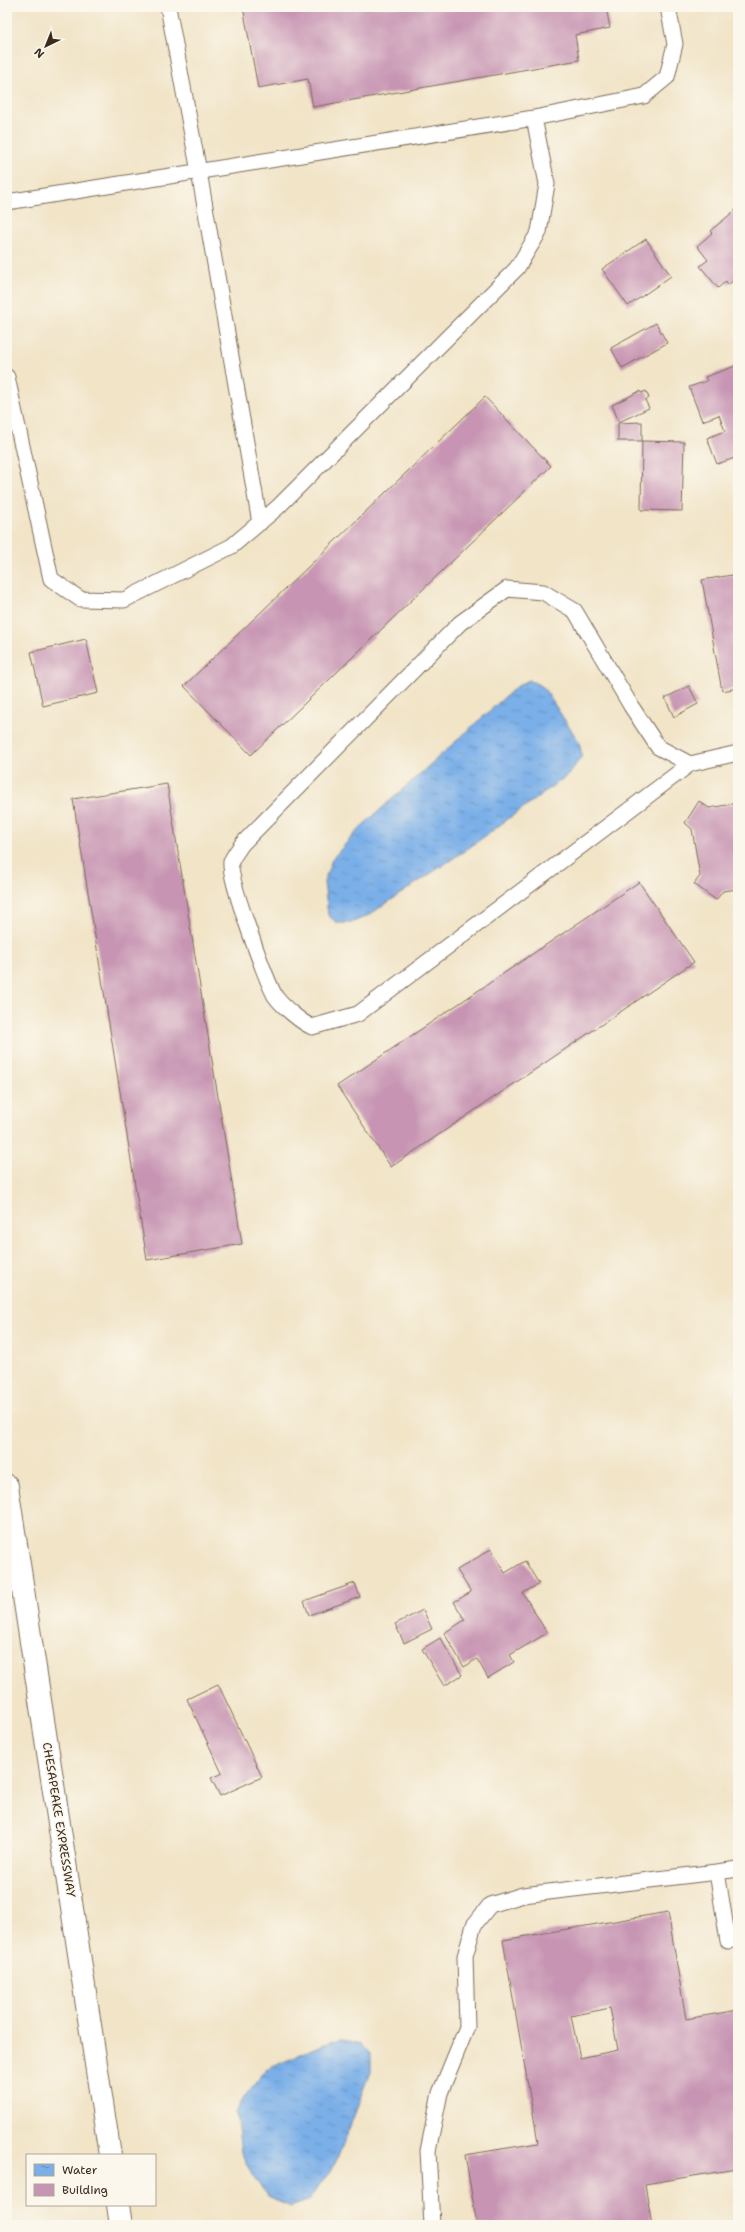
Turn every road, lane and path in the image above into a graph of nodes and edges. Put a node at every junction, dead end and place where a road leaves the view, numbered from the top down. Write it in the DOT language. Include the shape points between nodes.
graph roads {
  1 [pos="168,7"];
  2 [pos="668,7"];
  3 [pos="534,118"];
  4 [pos="200,172"];
  5 [pos="7,202"];
  6 [pos="7,377"];
  7 [pos="260,523"];
  8 [pos="738,753"];
  9 [pos="690,764"];
  10 [pos="7,1486"];
  11 [pos="738,1869"];
  12 [pos="718,1872"];
  13 [pos="738,1940"];
  14 [pos="110,2154"];
  15 [pos="118,2206"];
  16 [pos="121,2225"];
  17 [pos="432,2225"];
  1 -- 4 [label="lane"];
  2 -- 3 [label="lane" via="675,44 667,77 644,96"];
  3 -- 4 [label="lane"];
  3 -- 7 [label="lane" via="547,184 539,232 517,268"];
  4 -- 5 [label="lane"];
  4 -- 7 [label="lane"];
  6 -- 7 [label="lane" via="51,579 80,599 124,600 232,546"];
  8 -- 9 [label="lane"];
  9 -- 9 [label="lane" via="658,748 575,611 543,592 507,589 460,623 242,844 231,862 233,882 240,905 276,996 302,1022 312,1027 358,1014"];
  10 -- 14 [label="highway, CHESAPEAKE EXPRESSWAY"];
  11 -- 12 [label="lane"];
  12 -- 13 [label="lane" via="728,1941"];
  12 -- 17 [label="lane" via="523,1895 490,1905 474,1925 465,1956 467,2027 440,2093 428,2151"];
  15 -- 16 [label="highway"];
}
